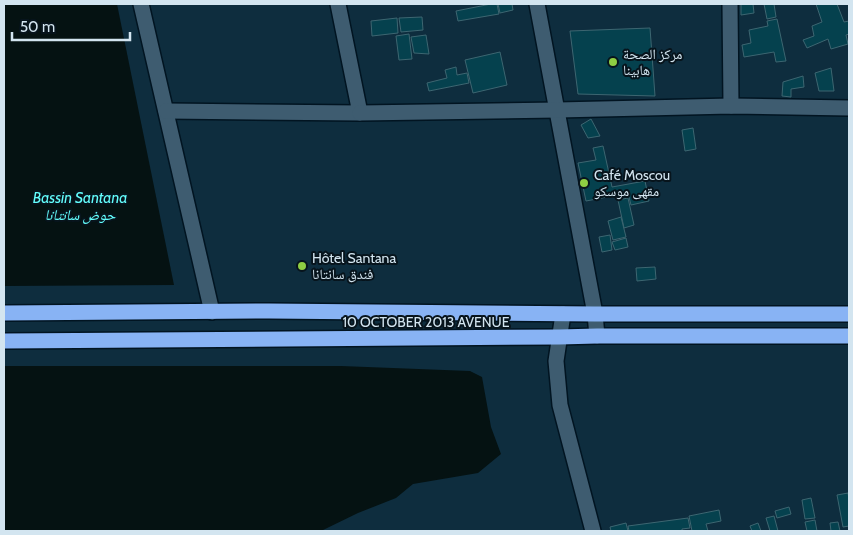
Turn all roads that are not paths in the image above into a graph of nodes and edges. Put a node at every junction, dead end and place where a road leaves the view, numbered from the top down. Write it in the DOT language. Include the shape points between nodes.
graph roads {
  1 [pos="142,4"];
  2 [pos="338,4"];
  3 [pos="537,4"];
  4 [pos="730,4"];
  5 [pos="731,106"];
  6 [pos="849,108"];
  7 [pos="558,110"];
  8 [pos="166,111"];
  9 [pos="360,113"];
  10 [pos="212,312"];
  11 [pos="4,313"];
  12 [pos="563,314"];
  13 [pos="595,314"];
  14 [pos="849,314"];
  15 [pos="597,336"];
  16 [pos="849,336"];
  17 [pos="559,337"];
  18 [pos="4,341"];
  19 [pos="593,531"];
  1 -- 8 [label="street"];
  2 -- 9 [label="street"];
  3 -- 7 [label="street"];
  4 -- 5 [label="street"];
  5 -- 6 [label="street"];
  5 -- 7 [label="street"];
  7 -- 9 [label="street"];
  7 -- 13 [label="street"];
  8 -- 9 [label="street"];
  8 -- 10 [label="street"];
  10 -- 11 [label="highway, 10 OCTOBER 2013 AVENUE"];
  10 -- 12 [label="highway, 10 OCTOBER 2013 AVENUE"];
  12 -- 13 [label="highway, 10 OCTOBER 2013 AVENUE"];
  12 -- 17 [label="street"];
  13 -- 14 [label="highway, 10 OCTOBER 2013 AVENUE"];
  13 -- 15 [label="street"];
  15 -- 16 [label="highway, 10 OCTOBER 2013 AVENUE"];
  15 -- 17 [label="highway, 10 OCTOBER 2013 AVENUE"];
  17 -- 18 [label="highway, 10 OCTOBER 2013 AVENUE"];
  17 -- 19 [label="street" via="556,361 560,405"];
}
